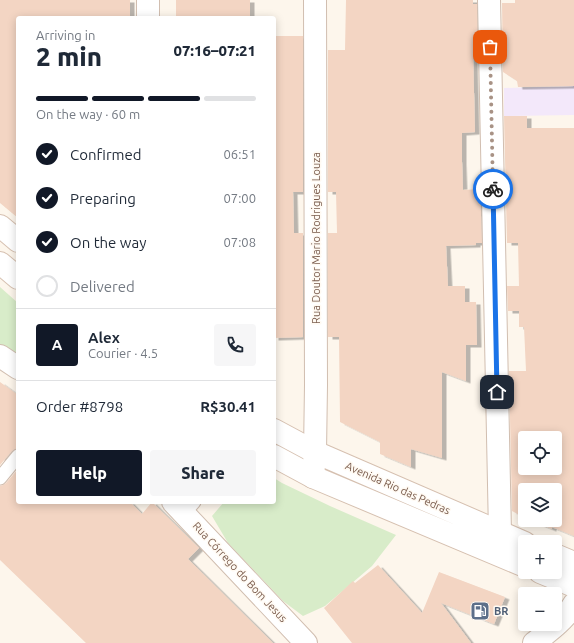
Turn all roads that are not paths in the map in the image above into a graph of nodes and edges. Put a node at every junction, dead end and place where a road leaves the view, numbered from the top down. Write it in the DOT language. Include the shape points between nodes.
graph roads {
  1 [pos="148,0"];
  2 [pos="315,0"];
  3 [pos="489,0"];
  4 [pos="148,16"];
  5 [pos="0,226"];
  6 [pos="16,239"];
  7 [pos="0,263"];
  8 [pos="16,276"];
  9 [pos="0,356"];
  10 [pos="16,367"];
  11 [pos="276,431"];
  12 [pos="315,452"];
  13 [pos="276,457"];
  14 [pos="16,458"];
  15 [pos="313,477"];
  16 [pos="0,478"];
  17 [pos="184,506"];
  18 [pos="496,542"];
  19 [pos="518,543"];
  20 [pos="562,558"];
  21 [pos="518,560"];
  22 [pos="574,563"];
  23 [pos="557,579"];
  24 [pos="574,586"];
  25 [pos="571,614"];
  26 [pos="306,643"];
  27 [pos="534,643"];
  1 -- 4 [label="street"];
  2 -- 12 [label="street, Rua Doutor Mario Rodrigues Louza"];
  3 -- 18 [label="street"];
  5 -- 6 [label="street"];
  7 -- 8 [label="street"];
  9 -- 10 [label="street"];
  11 -- 12 [label="street, Avenida Rio das Pedras"];
  12 -- 15 [label="street, Rua Doutor Mario Rodrigues Louza"];
  12 -- 18 [label="street, Avenida Rio das Pedras"];
  13 -- 15 [label="street, Avenida Rio das Pedras"];
  14 -- 16 [label="lane"];
  15 -- 18 [label="street, Avenida Rio das Pedras"];
  17 -- 26 [label="street, Rua Córrego do Bom Jesus"];
  18 -- 19 [label="street, Avenida Rio das Pedras"];
  18 -- 21 [label="street, Avenida Rio das Pedras"];
  20 -- 22 [label="street"];
  23 -- 24 [label="street"];
  25 -- 27 [label="street"];
}
